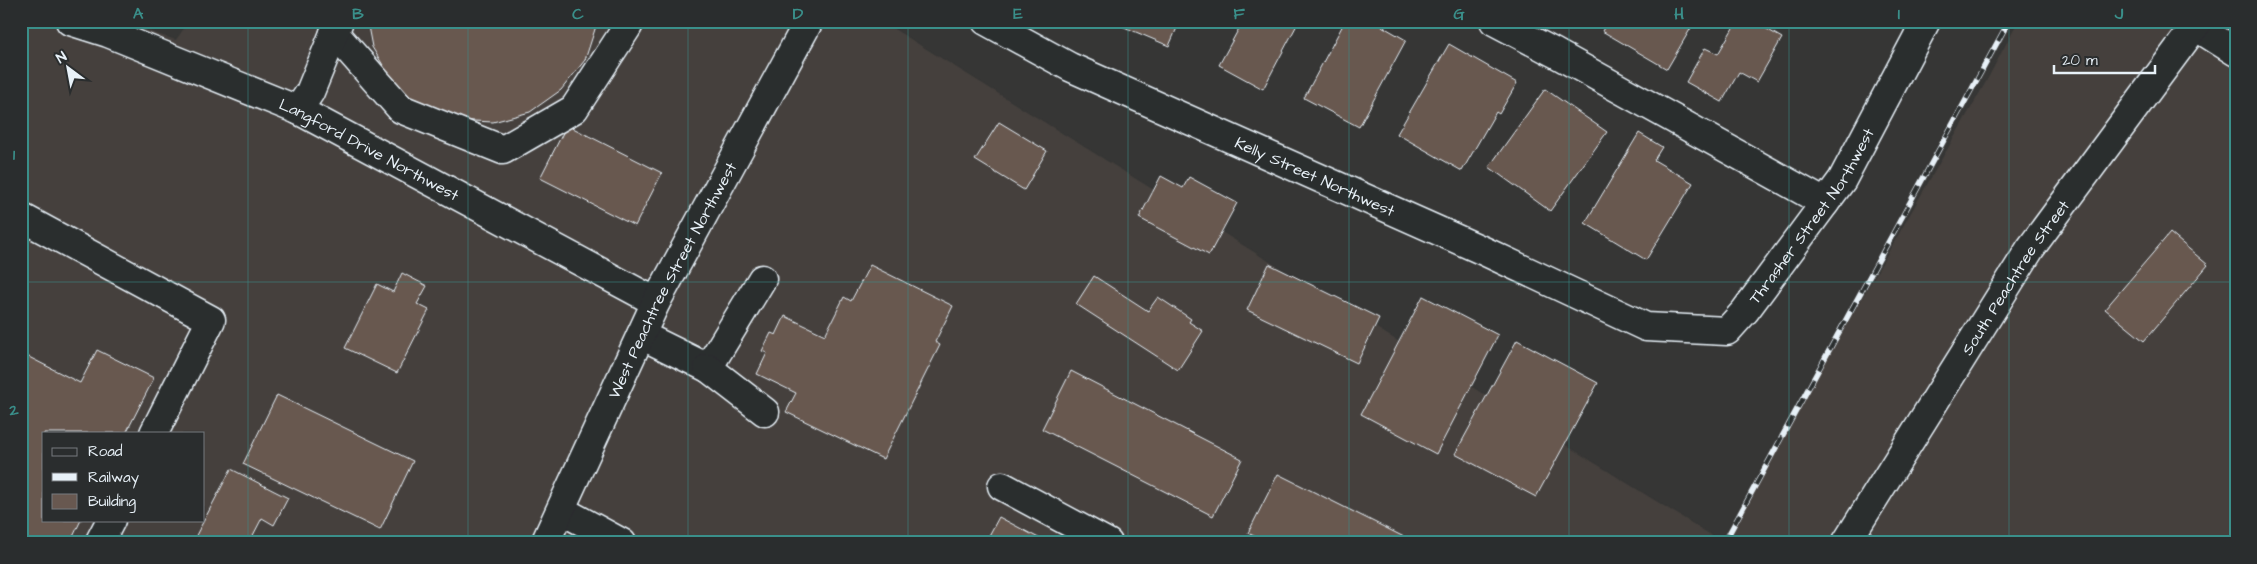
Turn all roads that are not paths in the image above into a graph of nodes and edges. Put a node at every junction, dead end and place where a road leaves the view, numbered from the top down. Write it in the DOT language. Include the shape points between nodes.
graph roads {
  1 [pos="70,21"];
  2 [pos="627,21"];
  3 [pos="809,21"];
  4 [pos="986,21"];
  5 [pos="1494,21"];
  6 [pos="2197,24"];
  7 [pos="1917,25"];
  8 [pos="336,27"];
  9 [pos="2236,52"];
  10 [pos="298,110"];
  11 [pos="1826,203"];
  12 [pos="21,217"];
  13 [pos="762,279"];
  14 [pos="656,302"];
  15 [pos="1646,328"];
  16 [pos="642,335"];
  17 [pos="708,368"];
  18 [pos="766,412"];
  19 [pos="155,432"];
  20 [pos="1002,486"];
  21 [pos="561,510"];
  22 [pos="110,522"];
  23 [pos="100,543"];
  24 [pos="545,543"];
  25 [pos="622,543"];
  26 [pos="1108,543"];
  27 [pos="1846,543"];
  1 -- 10 [label="street, Langford Drive Northwest" via="108,33"];
  2 -- 8 [label="street" via="628,26 574,109 503,150 401,109"];
  3 -- 14 [label="street, West Peachtree Street Northwest"];
  4 -- 15 [label="street, Kelly Street Northwest" via="1070,67 1486,252"];
  5 -- 11 [label="street"];
  6 -- 9 [label="street"];
  6 -- 27 [label="street, South Peachtree Street" via="2030,249"];
  7 -- 11 [label="street, Thrasher Street Northwest" via="1842,180"];
  8 -- 10 [label="street" via="310,92"];
  10 -- 14 [label="street, Langford Drive Northwest"];
  11 -- 15 [label="street, Thrasher Street Northwest" via="1727,331"];
  12 -- 19 [label="street" via="211,320"];
  13 -- 17 [label="street"];
  14 -- 16 [label="street, West Peachtree Street Northwest"];
  16 -- 17 [label="street"];
  16 -- 21 [label="street, West Peachtree Street Northwest"];
  17 -- 18 [label="street"];
  20 -- 26 [label="street"];
  21 -- 24 [label="street, West Peachtree Street Northwest"];
  21 -- 25 [label="street"];
  22 -- 23 [label="street"];
}
